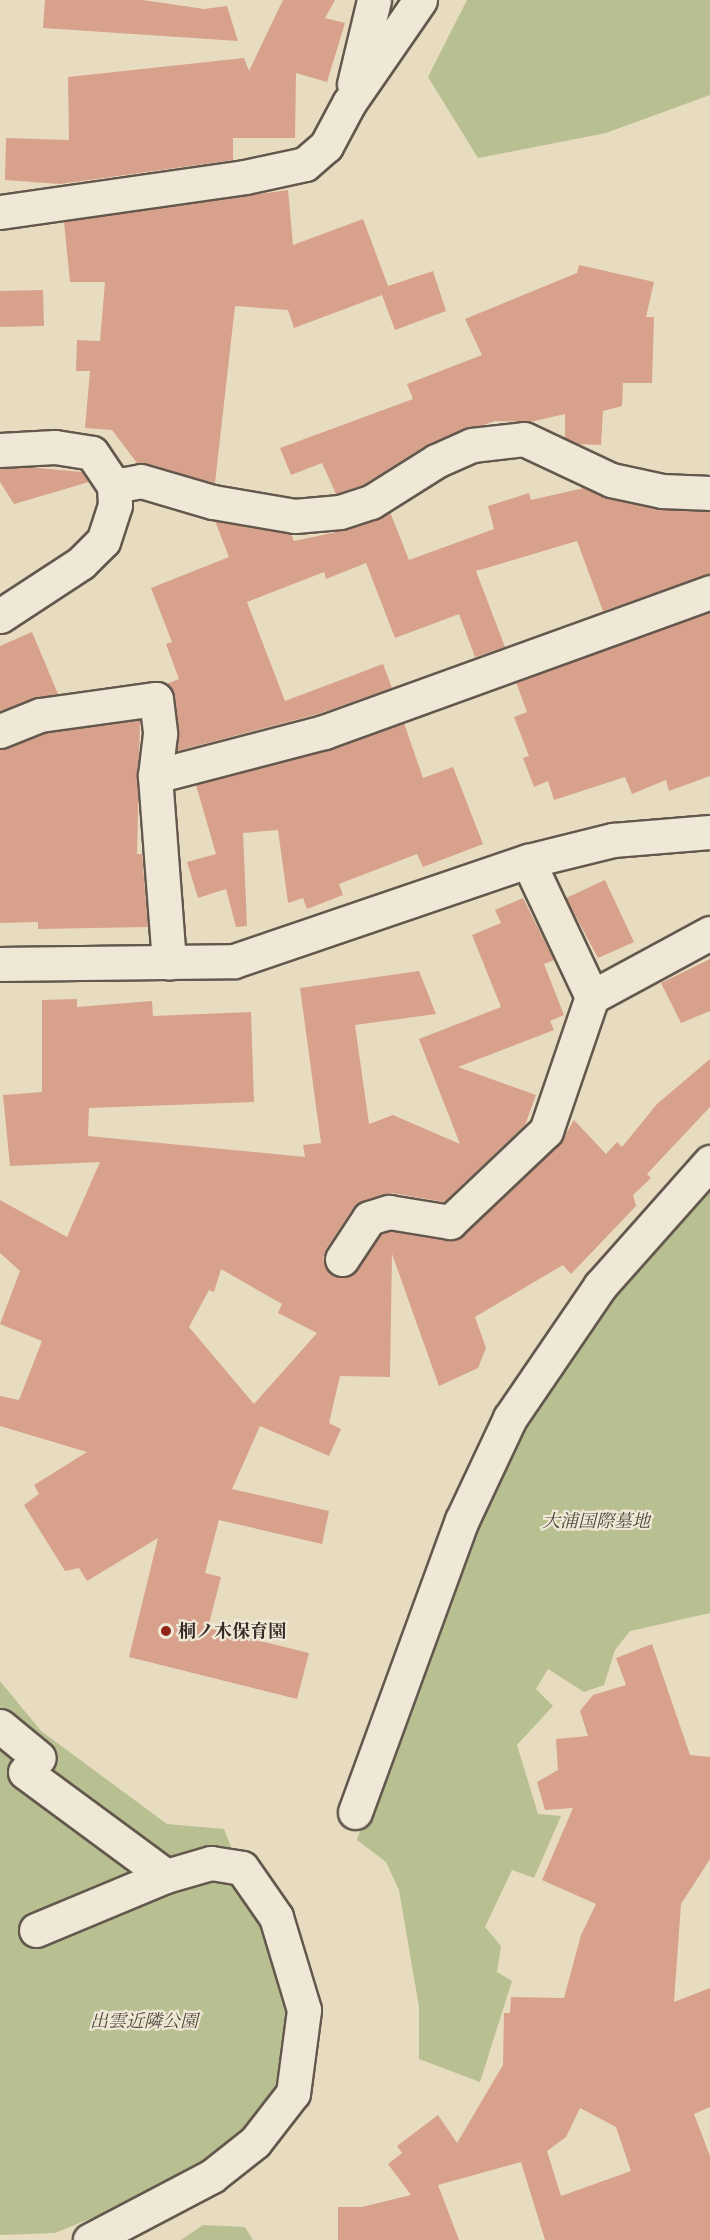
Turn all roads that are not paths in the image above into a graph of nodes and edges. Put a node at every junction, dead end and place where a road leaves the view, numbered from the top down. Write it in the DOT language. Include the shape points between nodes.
graph roads {
  1 [pos="374,0"];
  2 [pos="420,0"];
  3 [pos="349,103"];
  4 [pos="0,212"];
  5 [pos="0,450"];
  6 [pos="114,486"];
  7 [pos="710,493"];
  8 [pos="710,592"];
  9 [pos="0,616"];
  10 [pos="0,731"];
  11 [pos="155,776"];
  12 [pos="710,832"];
  13 [pos="528,861"];
  14 [pos="710,933"];
  15 [pos="169,962"];
  16 [pos="0,964"];
  17 [pos="592,997"];
  18 [pos="710,1162"];
  19 [pos="342,1259"];
  20 [pos="0,1726"];
  21 [pos="356,1812"];
  22 [pos="166,1876"];
  23 [pos="36,1930"];
  24 [pos="90,2240"];
  1 -- 3 [label="street"];
  2 -- 3 [label="street"];
  3 -- 4 [label="street" via="326,146 305,164 245,177"];
  5 -- 6 [label="street" via="80,447 102,463"];
  6 -- 7 [label="street" via="141,481 213,502 295,516 340,512 371,502 436,461 472,445 524,439 611,480 662,491"];
  6 -- 9 [label="street" via="116,505 103,541 81,563"];
  8 -- 11 [label="street" via="324,732"];
  10 -- 11 [label="street" via="39,715 156,699 160,734"];
  11 -- 15 [label="street"];
  12 -- 13 [label="street" via="613,840"];
  13 -- 15 [label="street" via="234,961"];
  13 -- 17 [label="street"];
  14 -- 17 [label="street"];
  15 -- 16 [label="street"];
  17 -- 19 [label="street" via="546,1131 450,1222 389,1212 369,1218"];
  18 -- 21 [label="street" via="600,1286 510,1418 462,1520"];
  20 -- 22 [label="street" via="32,1765"];
  22 -- 23 [label="street"];
  22 -- 24 [label="street" via="212,1863 242,1868 276,1917 304,2010 292,2093 255,2142 212,2176"];
}
